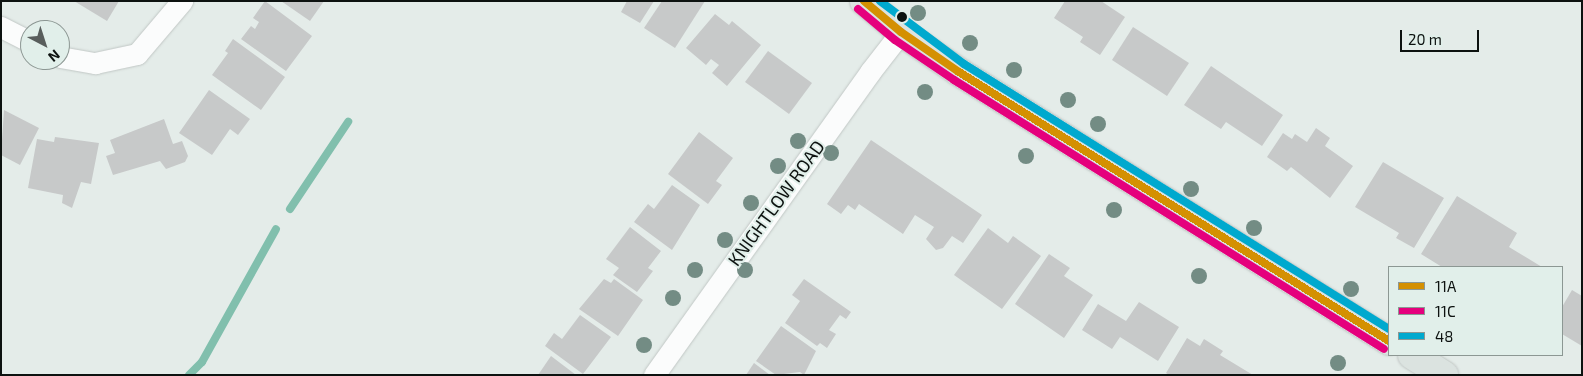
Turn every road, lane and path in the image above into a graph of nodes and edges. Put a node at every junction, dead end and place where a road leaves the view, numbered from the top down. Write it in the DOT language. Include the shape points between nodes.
graph roads {
  1 [pos="182,1"];
  2 [pos="864,1"];
  3 [pos="1,27"];
  4 [pos="901,32"];
  5 [pos="20,37"];
  6 [pos="70,59"];
  7 [pos="1388,340"];
  8 [pos="1414,356"];
  9 [pos="654,375"];
  10 [pos="1444,375"];
  1 -- 6 [label="street" via="136,54 95,63"];
  2 -- 4 [label="main road"];
  3 -- 5 [label="street"];
  4 -- 7 [label="main road" via="959,72"];
  4 -- 9 [label="street, KNIGHTLOW ROAD"];
  8 -- 10 [label="main road"];
}
